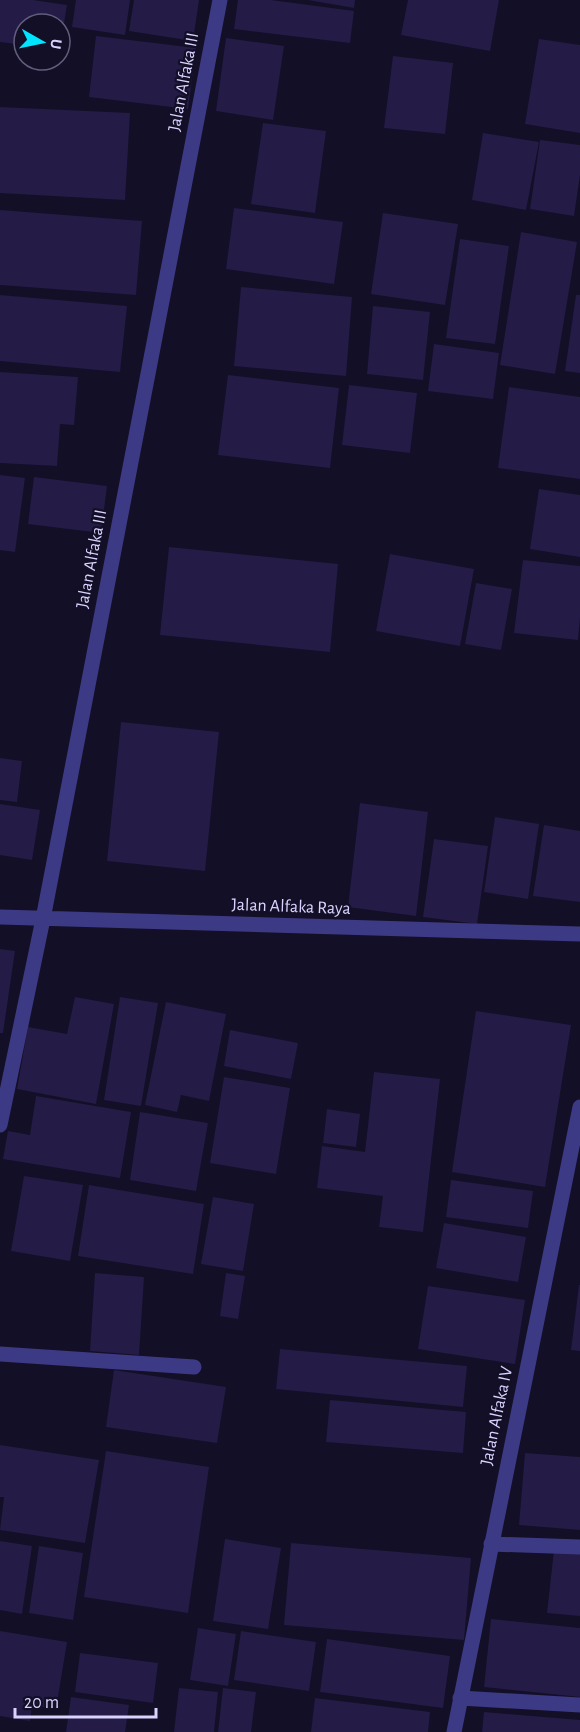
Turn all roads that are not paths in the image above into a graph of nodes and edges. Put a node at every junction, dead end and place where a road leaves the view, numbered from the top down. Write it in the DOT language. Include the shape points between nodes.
graph roads {
  1 [pos="220,0"];
  2 [pos="0,917"];
  3 [pos="43,919"];
  4 [pos="580,934"];
  5 [pos="580,1107"];
  6 [pos="0,1125"];
  7 [pos="0,1354"];
  8 [pos="194,1367"];
  9 [pos="491,1544"];
  10 [pos="580,1547"];
  11 [pos="460,1698"];
  12 [pos="580,1705"];
  13 [pos="454,1732"];
  1 -- 3 [label="street, Jalan Alfaka III"];
  2 -- 3 [label="street, Jalan Alfaka Raya"];
  3 -- 4 [label="street, Jalan Alfaka Raya"];
  3 -- 6 [label="street, Jalan Alfaka III"];
  5 -- 9 [label="street, Jalan Alfaka IV"];
  7 -- 8 [label="street"];
  9 -- 10 [label="street"];
  9 -- 11 [label="street, Jalan Alfaka IV"];
  11 -- 12 [label="street"];
  11 -- 13 [label="street, Jalan Alfaka IV"];
}
